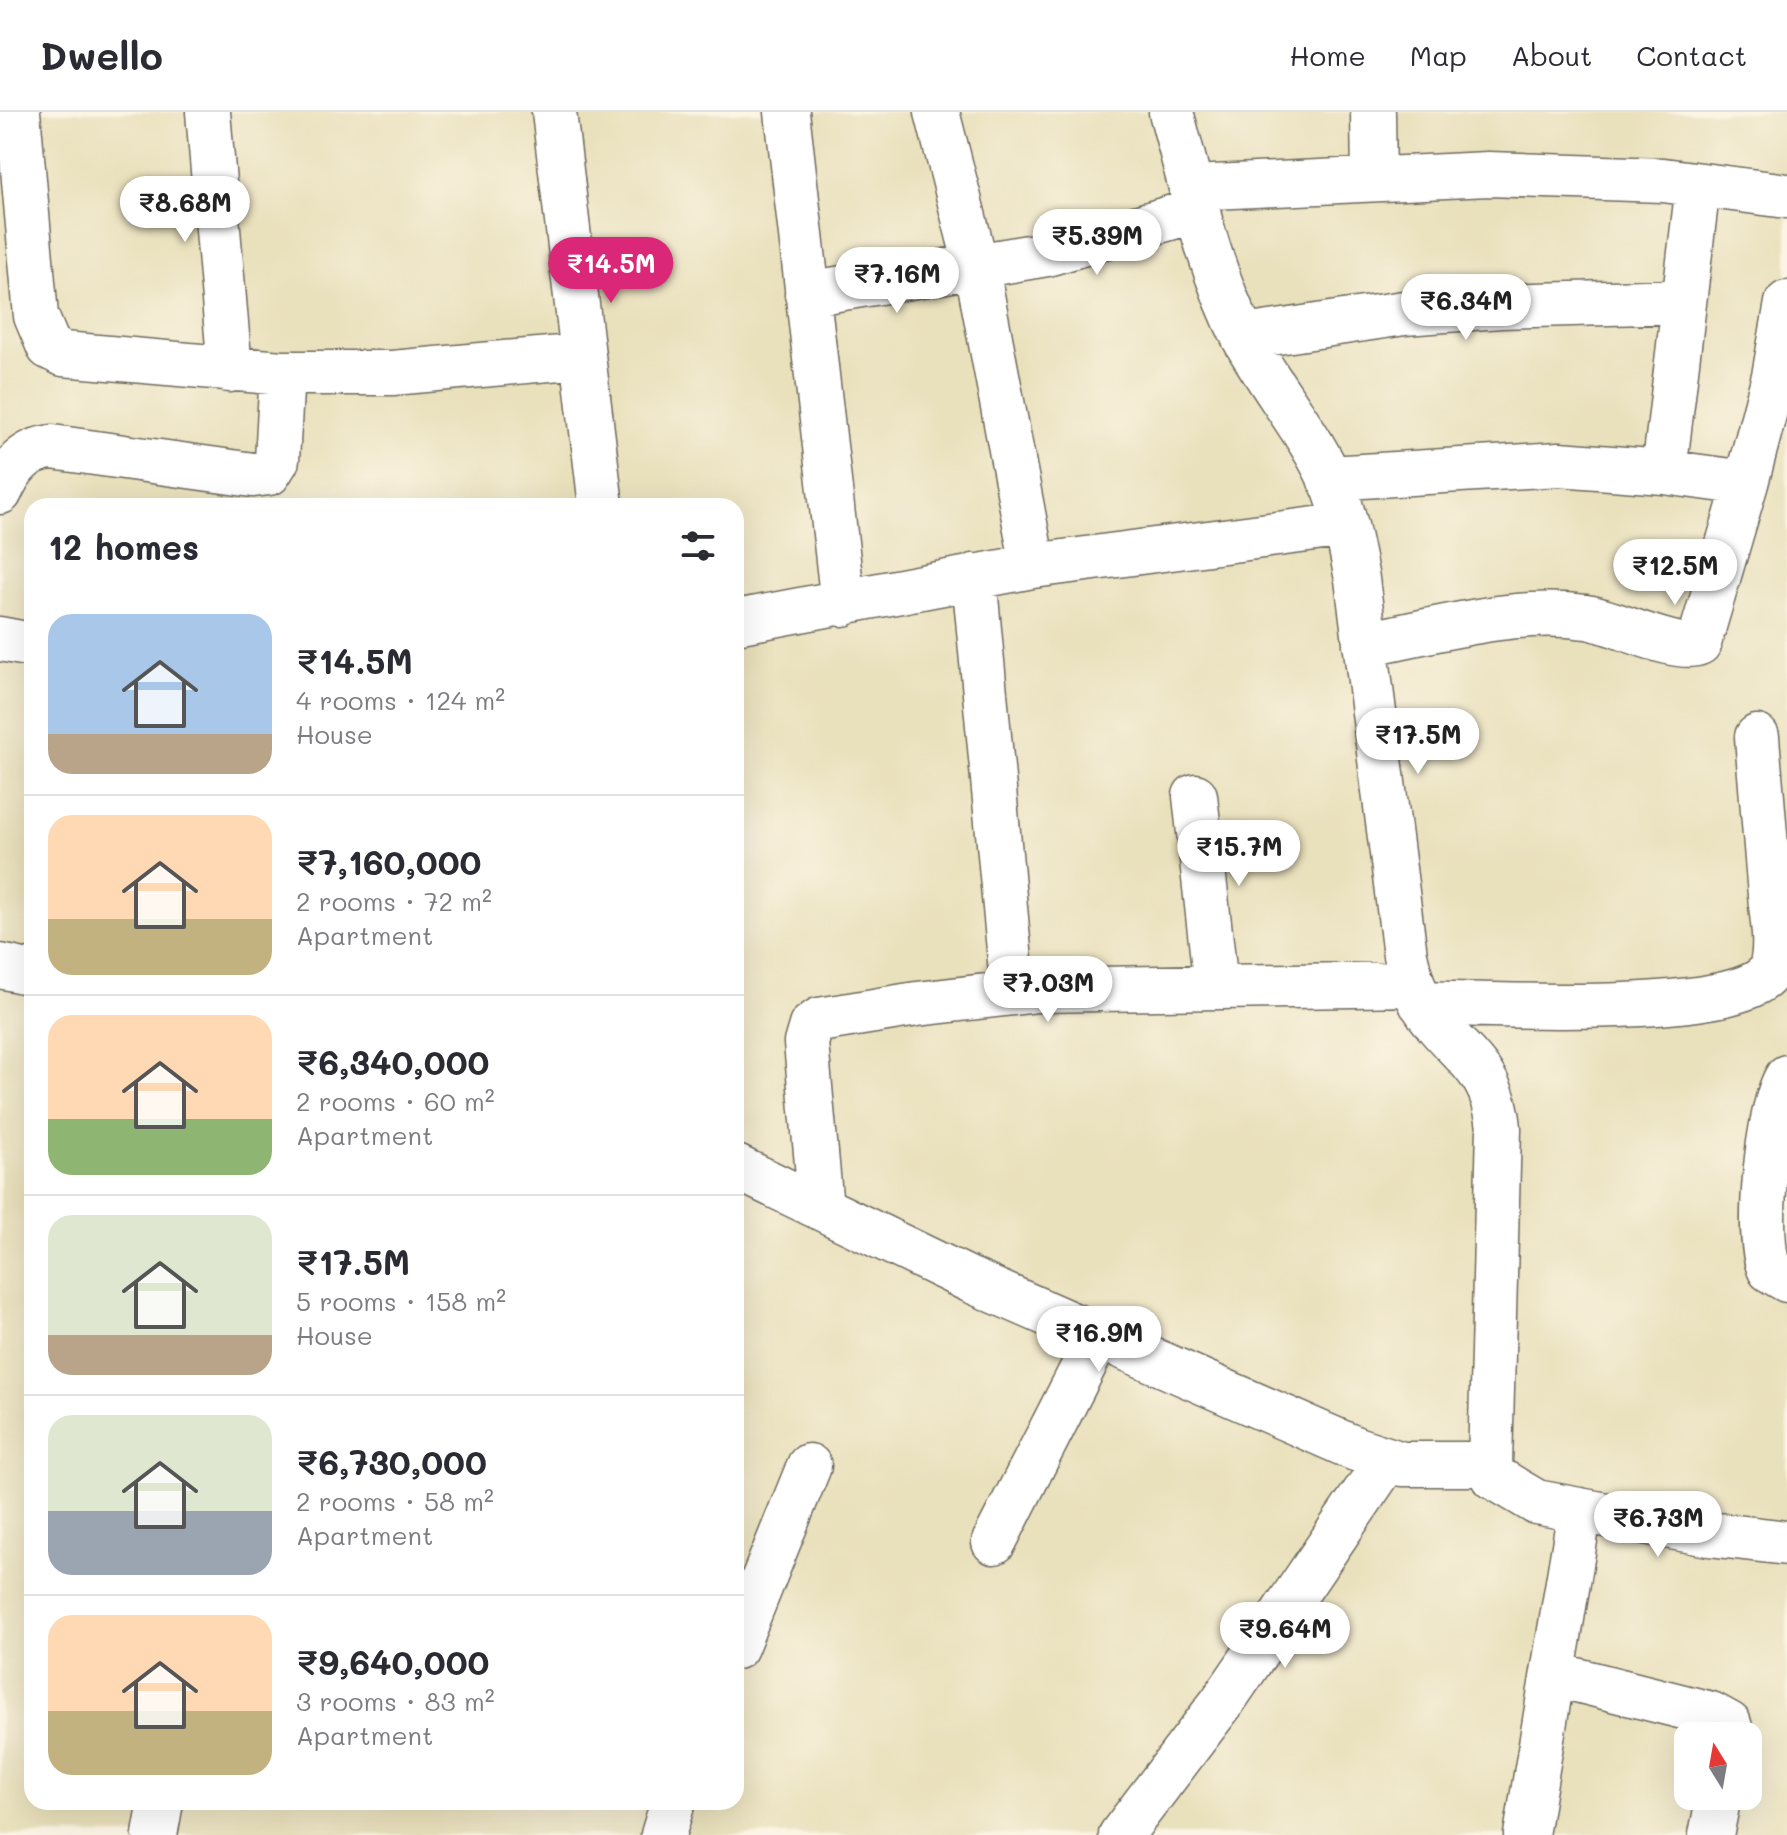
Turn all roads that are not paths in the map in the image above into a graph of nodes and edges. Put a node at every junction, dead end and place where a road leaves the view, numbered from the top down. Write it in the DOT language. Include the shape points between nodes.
graph roads {
  1 [pos="18,112"];
  2 [pos="208,112"];
  3 [pos="554,112"];
  4 [pos="787,112"];
  5 [pos="937,112"];
  6 [pos="1171,112"];
  7 [pos="1373,112"];
  8 [pos="1374,179"];
  9 [pos="12,182"];
  10 [pos="1698,185"];
  11 [pos="1787,196"];
  12 [pos="1194,199"];
  13 [pos="977,269"];
  14 [pos="807,294"];
  15 [pos="1684,301"];
  16 [pos="1787,303"];
  17 [pos="1244,337"];
  18 [pos="583,356"];
  19 [pos="230,370"];
  20 [pos="282,373"];
  21 [pos="1664,472"];
  22 [pos="1329,478"];
  23 [pos="1746,483"];
  24 [pos="0,492"];
  25 [pos="600,498"];
  26 [pos="1346,525"];
  27 [pos="1033,566"];
  28 [pos="974,576"];
  29 [pos="843,604"];
  30 [pos="744,621"];
  31 [pos="0,639"];
  32 [pos="24,644"];
  33 [pos="1365,644"];
  34 [pos="1757,737"];
  35 [pos="1195,796"];
  36 [pos="1779,912"];
  37 [pos="0,966"];
  38 [pos="24,971"];
  39 [pos="1216,987"];
  40 [pos="1013,993"];
  41 [pos="1417,994"];
  42 [pos="1787,1077"];
  43 [pos="744,1171"];
  44 [pos="821,1208"];
  45 [pos="1771,1255"];
  46 [pos="1099,1336"];
  47 [pos="1387,1460"];
  48 [pos="809,1466"];
  49 [pos="1509,1484"];
  50 [pos="1580,1510"];
  51 [pos="994,1542"];
  52 [pos="1787,1543"];
  53 [pos="744,1627"];
  54 [pos="1553,1674"];
  55 [pos="1727,1722"];
  56 [pos="160,1810"];
  57 [pos="1716,1810"];
  58 [pos="155,1835"];
  59 [pos="1121,1835"];
  60 [pos="1526,1835"];
  61 [pos="1711,1835"];
  1 -- 9 [label="street"];
  2 -- 19 [label="street"];
  3 -- 18 [label="street"];
  4 -- 14 [label="street"];
  5 -- 13 [label="street"];
  6 -- 12 [label="street"];
  7 -- 8 [label="street"];
  8 -- 10 [label="street" via="1488,174"];
  8 -- 12 [label="street"];
  9 -- 19 [label="street" via="36,316 49,347 76,356"];
  10 -- 11 [label="street"];
  10 -- 15 [label="street"];
  12 -- 13 [label="street" via="1092,243"];
  12 -- 17 [label="street"];
  13 -- 14 [label="street"];
  13 -- 27 [label="street"];
  14 -- 29 [label="street"];
  15 -- 17 [label="street" via="1404,313"];
  15 -- 21 [label="street"];
  16 -- 23 [label="street"];
  17 -- 22 [label="street"];
  18 -- 20 [label="street" via="392,373"];
  18 -- 25 [label="street"];
  19 -- 20 [label="street"];
  20 -- 24 [label="street" via="277,460 269,473 52,447 27,453"];
  21 -- 22 [label="street" via="1509,465"];
  21 -- 23 [label="street"];
  22 -- 26 [label="street"];
  23 -- 33 [label="street" via="1704,636 1695,645 1592,617 1554,614 1520,615"];
  26 -- 27 [label="street"];
  26 -- 33 [label="street"];
  27 -- 28 [label="street"];
  28 -- 29 [label="street"];
  28 -- 40 [label="street"];
  29 -- 30 [label="street"];
  31 -- 32 [label="street"];
  33 -- 41 [label="street" via="1405,955"];
  34 -- 36 [label="street"];
  35 -- 39 [label="street"];
  36 -- 41 [label="street" via="1772,967 1760,982 1738,990 1623,1006"];
  37 -- 38 [label="street"];
  39 -- 40 [label="street"];
  39 -- 41 [label="street"];
  40 -- 44 [label="street" via="836,1015 811,1026 806,1043"];
  41 -- 49 [label="street" via="1490,1084 1497,1110"];
  42 -- 45 [label="street" via="1775,1104"];
  43 -- 44 [label="street"];
  44 -- 46 [label="street"];
  46 -- 47 [label="street"];
  46 -- 51 [label="street"];
  47 -- 49 [label="street"];
  47 -- 59 [label="street" via="1223,1701"];
  48 -- 53 [label="street"];
  49 -- 50 [label="street"];
  50 -- 52 [label="street"];
  50 -- 54 [label="street"];
  54 -- 55 [label="street"];
  54 -- 60 [label="street"];
  56 -- 58 [label="street"];
  57 -- 61 [label="street"];
}
